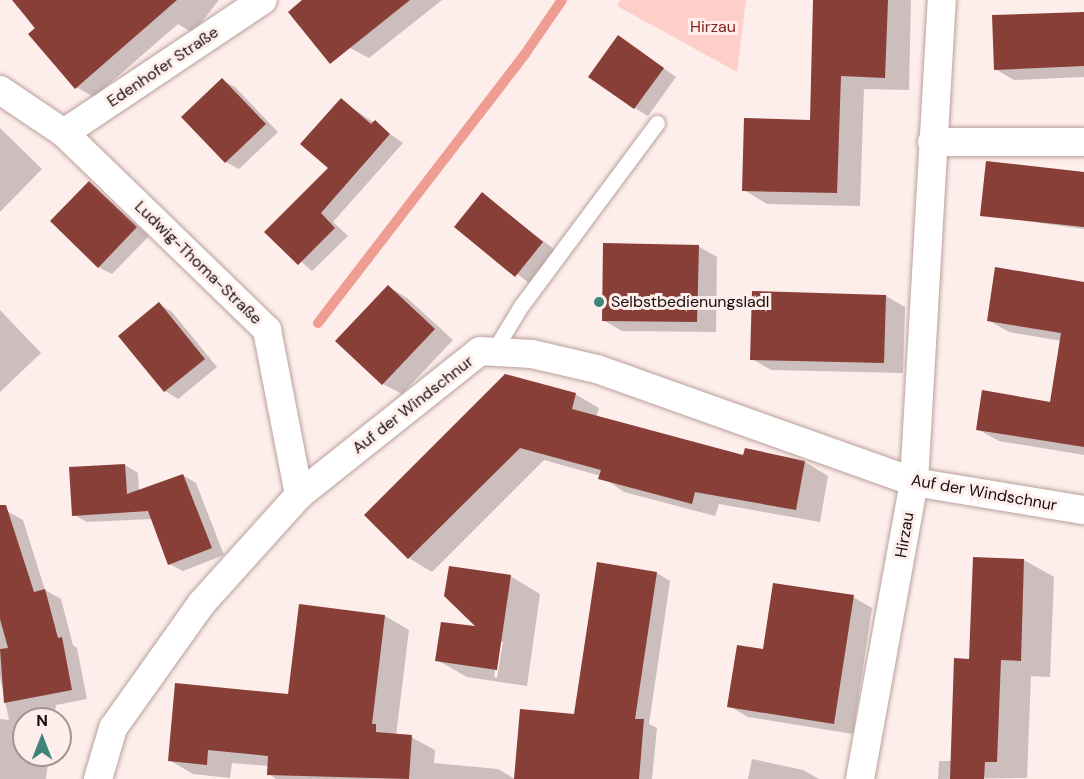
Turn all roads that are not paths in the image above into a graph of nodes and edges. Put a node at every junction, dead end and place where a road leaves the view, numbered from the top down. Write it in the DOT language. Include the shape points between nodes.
graph roads {
  1 [pos="263,0"];
  2 [pos="942,0"];
  3 [pos="0,90"];
  4 [pos="657,123"];
  5 [pos="64,134"];
  6 [pos="932,142"];
  7 [pos="1084,142"];
  8 [pos="493,352"];
  9 [pos="914,482"];
  10 [pos="299,495"];
  11 [pos="1084,510"];
  12 [pos="98,779"];
  13 [pos="860,779"];
  1 -- 5 [label="street, Edenhofer Straße"];
  2 -- 6 [label="street, Hirzau"];
  3 -- 5 [label="street, Ludwig-Thoma-Straße"];
  4 -- 8 [label="lane" via="521,306"];
  5 -- 10 [label="street, Ludwig-Thoma-Straße" via="267,330"];
  6 -- 7 [label="street"];
  6 -- 9 [label="street, Hirzau"];
  8 -- 9 [label="street, Auf der Windschnur" via="532,354 597,369"];
  8 -- 10 [label="street, Auf der Windschnur" via="480,351"];
  9 -- 11 [label="street, Auf der Windschnur"];
  9 -- 13 [label="street, Hirzau"];
  10 -- 12 [label="street, Auf der Windschnur" via="201,604 113,728"];
}
